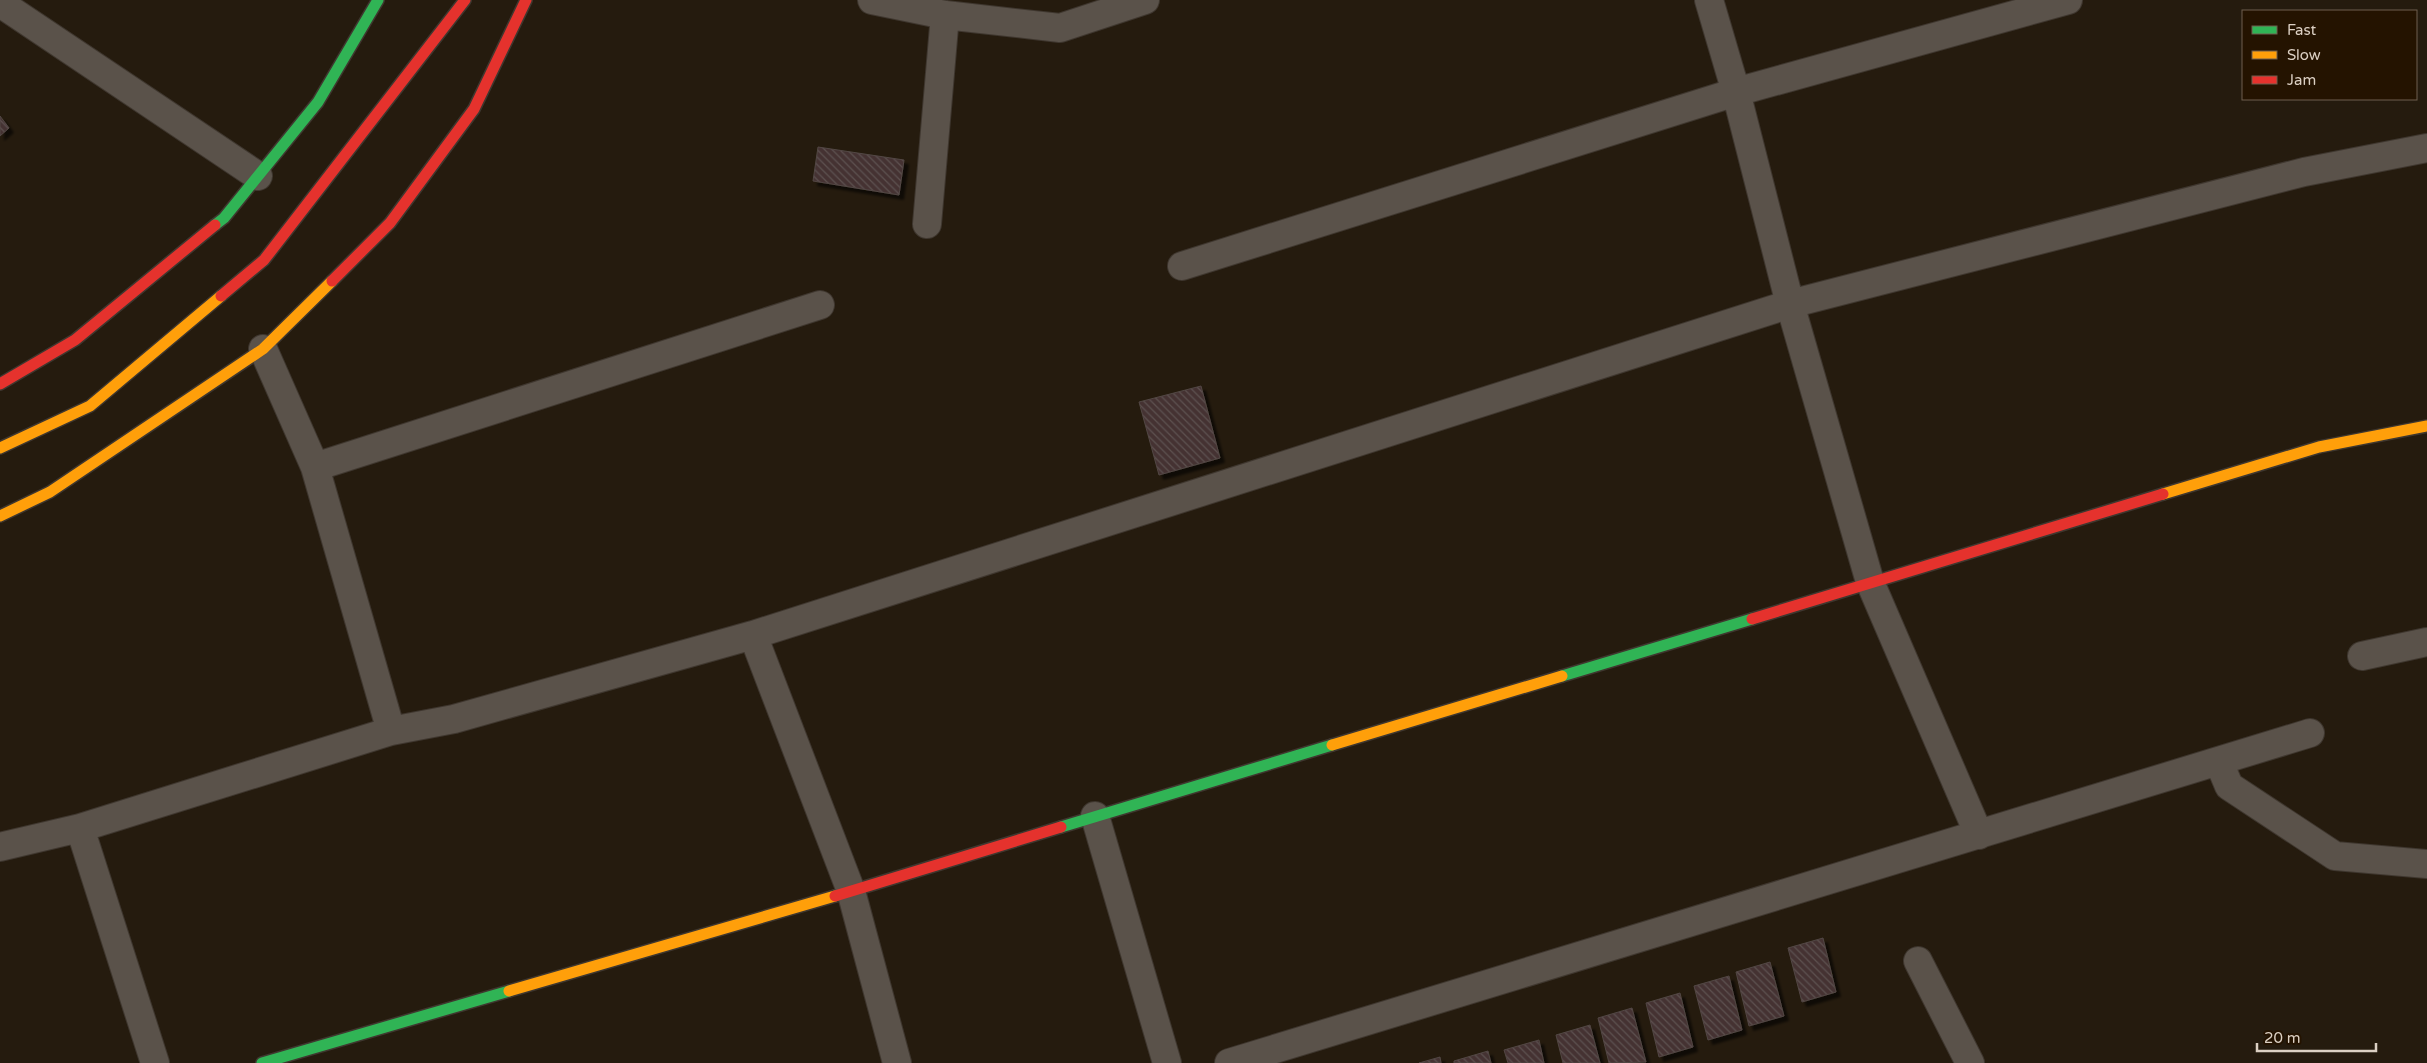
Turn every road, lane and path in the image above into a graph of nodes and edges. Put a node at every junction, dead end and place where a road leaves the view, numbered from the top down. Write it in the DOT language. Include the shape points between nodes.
graph roads {
  1 [pos="378,0"];
  2 [pos="465,0"];
  3 [pos="526,0"];
  4 [pos="872,0"];
  5 [pos="1145,0"];
  6 [pos="1709,0"];
  7 [pos="2068,0"];
  8 [pos="0,2"];
  9 [pos="945,15"];
  10 [pos="1736,92"];
  11 [pos="2427,148"];
  12 [pos="258,176"];
  13 [pos="927,224"];
  14 [pos="1182,266"];
  15 [pos="1790,304"];
  16 [pos="820,305"];
  17 [pos="263,349"];
  18 [pos="0,384"];
  19 [pos="2427,426"];
  20 [pos="0,448"];
  21 [pos="315,467"];
  22 [pos="0,516"];
  23 [pos="1870,582"];
  24 [pos="753,634"];
  25 [pos="2427,642"];
  26 [pos="2362,656"];
  27 [pos="391,731"];
  28 [pos="2310,733"];
  29 [pos="2219,762"];
  30 [pos="1095,816"];
  31 [pos="80,828"];
  32 [pos="1979,834"];
  33 [pos="0,847"];
  34 [pos="2427,864"];
  35 [pos="851,891"];
  36 [pos="1918,961"];
  37 [pos="155,1063"];
  38 [pos="262,1063"];
  39 [pos="897,1063"];
  40 [pos="1167,1063"];
  41 [pos="1229,1063"];
  42 [pos="1970,1063"];
  1 -- 12 [label="street" via="318,102"];
  2 -- 20 [label="street" via="264,260 90,406"];
  3 -- 17 [label="street" via="474,109 390,223"];
  4 -- 9 [label="street"];
  5 -- 9 [label="street" via="1060,28"];
  6 -- 10 [label="street"];
  7 -- 10 [label="street"];
  8 -- 12 [label="street"];
  9 -- 13 [label="street"];
  10 -- 14 [label="street"];
  10 -- 15 [label="street"];
  11 -- 15 [label="street" via="2304,172"];
  12 -- 18 [label="street" via="224,218 75,340"];
  15 -- 23 [label="street"];
  15 -- 24 [label="street"];
  16 -- 21 [label="street"];
  17 -- 21 [label="street"];
  17 -- 22 [label="street" via="88,468 50,492"];
  19 -- 23 [label="street" via="2319,447"];
  21 -- 27 [label="street"];
  23 -- 30 [label="street"];
  23 -- 32 [label="street"];
  24 -- 27 [label="street" via="454,718"];
  24 -- 35 [label="street"];
  25 -- 26 [label="street"];
  27 -- 31 [label="street"];
  28 -- 29 [label="street"];
  29 -- 32 [label="street"];
  29 -- 34 [label="street" via="2229,786 2335,856"];
  30 -- 35 [label="street"];
  30 -- 40 [label="street"];
  31 -- 33 [label="street"];
  31 -- 37 [label="street"];
  32 -- 41 [label="street"];
  35 -- 38 [label="street"];
  35 -- 39 [label="street"];
  36 -- 42 [label="street"];
}
